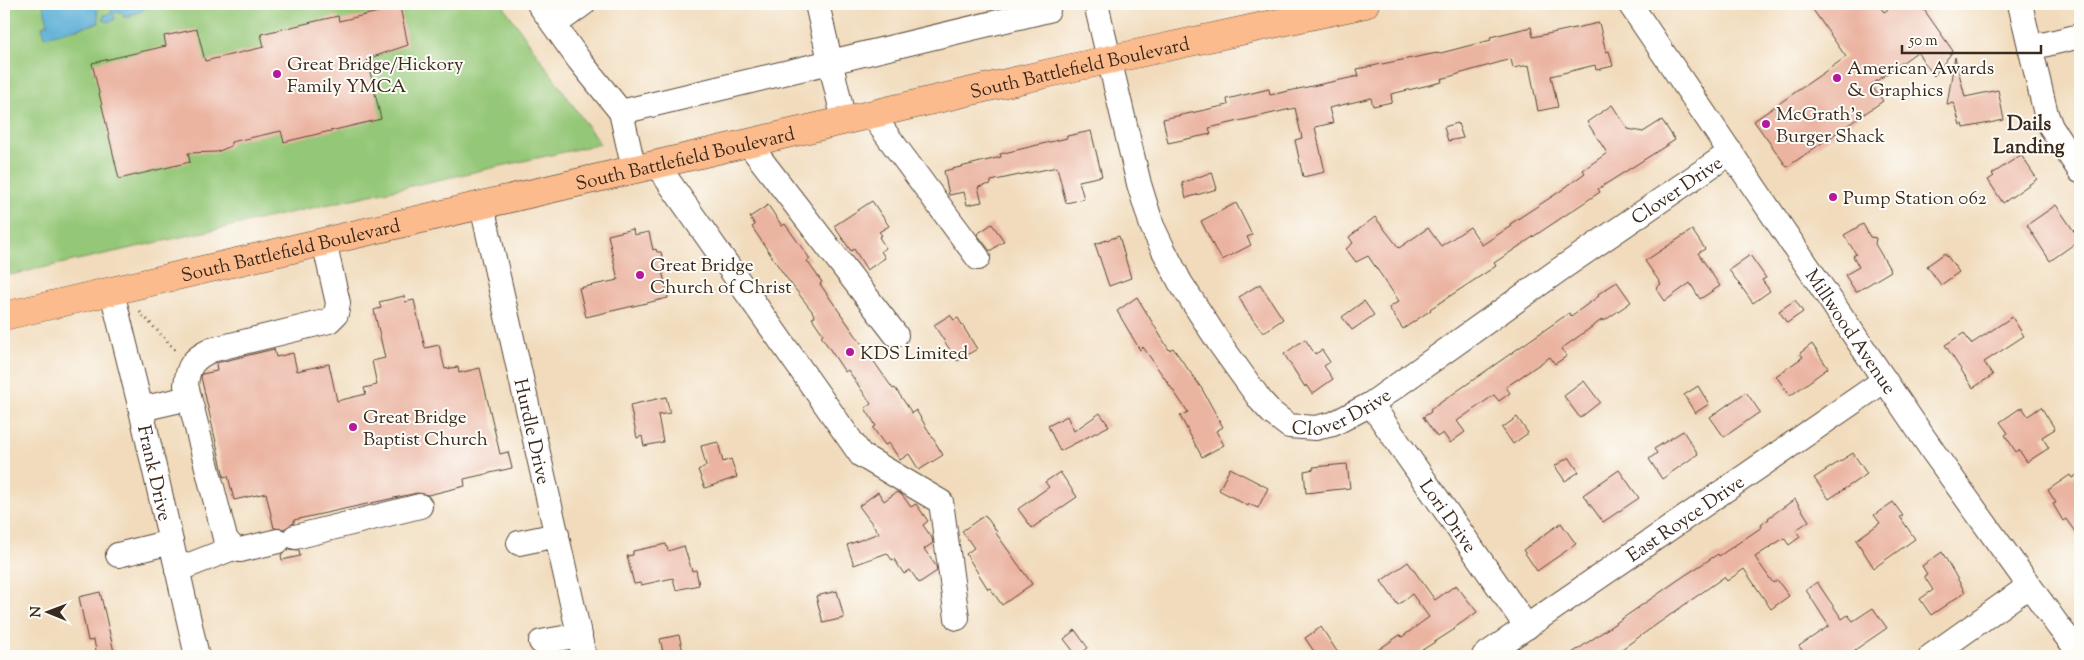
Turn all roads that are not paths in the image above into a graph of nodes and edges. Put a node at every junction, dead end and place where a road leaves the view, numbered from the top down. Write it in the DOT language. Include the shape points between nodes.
graph roads {
  1 [pos="539,4"];
  2 [pos="583,4"];
  3 [pos="816,4"];
  4 [pos="1047,4"];
  5 [pos="1096,4"];
  6 [pos="1366,4"];
  7 [pos="1630,4"];
  8 [pos="2020,4"];
  9 [pos="554,25"];
  10 [pos="2080,36"];
  11 [pos="2030,48"];
  12 [pos="1110,60"];
  13 [pos="830,63"];
  14 [pos="621,112"];
  15 [pos="872,115"];
  16 [pos="844,121"];
  17 [pos="748,143"];
  18 [pos="1731,152"];
  19 [pos="646,168"];
  20 [pos="2080,171"];
  21 [pos="482,206"];
  22 [pos="324,242"];
  23 [pos="978,258"];
  24 [pos="112,292"];
  25 [pos="4,316"];
  26 [pos="896,335"];
  27 [pos="1885,380"];
  28 [pos="189,398"];
  29 [pos="1370,404"];
  30 [pos="141,409"];
  31 [pos="420,506"];
  32 [pos="557,535"];
  33 [pos="171,542"];
  34 [pos="519,542"];
  35 [pos="233,548"];
  36 [pos="118,555"];
  37 [pos="177,570"];
  38 [pos="2029,586"];
  39 [pos="957,618"];
  40 [pos="1527,627"];
  41 [pos="541,642"];
  42 [pos="582,646"];
  43 [pos="2080,653"];
  44 [pos="197,656"];
  45 [pos="1484,656"];
  46 [pos="1931,656"];
  1 -- 9 [label="street"];
  2 -- 9 [label="street"];
  3 -- 13 [label="street"];
  4 -- 13 [label="street" via="1048,10"];
  5 -- 12 [label="street, Clover Drive"];
  6 -- 12 [label="main road, South Battlefield Boulevard"];
  7 -- 18 [label="street, Millwood Avenue"];
  8 -- 11 [label="street"];
  9 -- 14 [label="street"];
  10 -- 11 [label="street"];
  11 -- 20 [label="street" via="2051,127"];
  12 -- 15 [label="main road, South Battlefield Boulevard"];
  12 -- 29 [label="street, Clover Drive" via="1152,226 1180,282 1261,401 1289,426 1304,428 1333,424"];
  13 -- 14 [label="street"];
  13 -- 16 [label="street"];
  14 -- 19 [label="street"];
  15 -- 16 [label="main road, South Battlefield Boulevard"];
  15 -- 23 [label="street"];
  16 -- 17 [label="main road, South Battlefield Boulevard"];
  17 -- 19 [label="main road, South Battlefield Boulevard"];
  17 -- 26 [label="street"];
  18 -- 27 [label="street, Millwood Avenue"];
  18 -- 29 [label="street, Clover Drive"];
  19 -- 21 [label="main road, South Battlefield Boulevard"];
  19 -- 39 [label="street" via="861,455 941,502"];
  21 -- 22 [label="main road, South Battlefield Boulevard"];
  21 -- 32 [label="street, Hurdle Drive"];
  22 -- 24 [label="main road, South Battlefield Boulevard"];
  22 -- 28 [label="street" via="338,304 336,314 328,321 312,326 200,355 187,372"];
  24 -- 25 [label="main road, South Battlefield Boulevard"];
  24 -- 30 [label="street, Frank Drive"];
  27 -- 38 [label="street, Millwood Avenue"];
  27 -- 40 [label="street, East Royce Drive"];
  28 -- 30 [label="street"];
  28 -- 35 [label="street" via="225,538"];
  29 -- 40 [label="street, Lori Drive"];
  30 -- 33 [label="street, Frank Drive"];
  31 -- 35 [label="street" via="240,550"];
  32 -- 34 [label="street"];
  32 -- 42 [label="street, Hurdle Drive"];
  33 -- 36 [label="street"];
  33 -- 37 [label="street, Frank Drive"];
  35 -- 37 [label="street"];
  37 -- 44 [label="street, Frank Drive"];
  38 -- 43 [label="street, Millwood Avenue"];
  38 -- 46 [label="street"];
  40 -- 45 [label="street, East Royce Drive"];
  41 -- 42 [label="street"];
}
